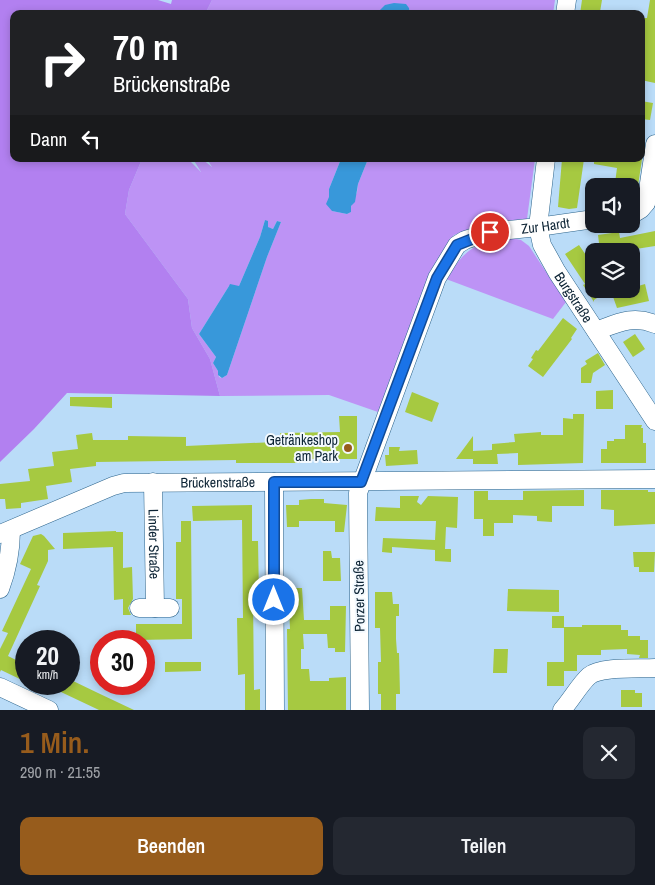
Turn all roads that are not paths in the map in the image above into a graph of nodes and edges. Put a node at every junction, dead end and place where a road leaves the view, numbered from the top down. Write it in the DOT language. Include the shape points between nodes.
graph roads {
  1 [pos="655,144"];
  2 [pos="546,162"];
  3 [pos="651,207"];
  4 [pos="585,221"];
  5 [pos="538,227"];
  6 [pos="655,324"];
  7 [pos="596,331"];
  8 [pos="655,421"];
  9 [pos="655,479"];
  10 [pos="153,482"];
  11 [pos="274,482"];
  12 [pos="361,482"];
  13 [pos="5,532"];
  14 [pos="0,588"];
  15 [pos="155,608"];
  16 [pos="655,668"];
  17 [pos="0,688"];
  18 [pos="40,708"];
  19 [pos="275,710"];
  20 [pos="360,710"];
  21 [pos="562,710"];
  1 -- 3 [label="street"];
  2 -- 5 [label="street, Burgstraße"];
  4 -- 5 [label="street, Zur Hardt"];
  5 -- 7 [label="street, Burgstraße" via="548,258"];
  5 -- 12 [label="street, Zur Hardt" via="490,232 457,245 437,278"];
  6 -- 7 [label="street" via="633,319"];
  7 -- 8 [label="street, Burgstraße"];
  9 -- 12 [label="street, Brückenstraße"];
  10 -- 11 [label="street, Brückenstraße"];
  10 -- 13 [label="street, Brückenstraße" via="113,486"];
  10 -- 15 [label="street, Linder Straße"];
  11 -- 12 [label="street, Brückenstraße"];
  11 -- 19 [label="street"];
  12 -- 20 [label="street, Porzer Straße" via="358,493"];
  13 -- 14 [label="street" via="11,547"];
  16 -- 21 [label="street" via="596,672 589,676"];
  17 -- 18 [label="street"];
}
